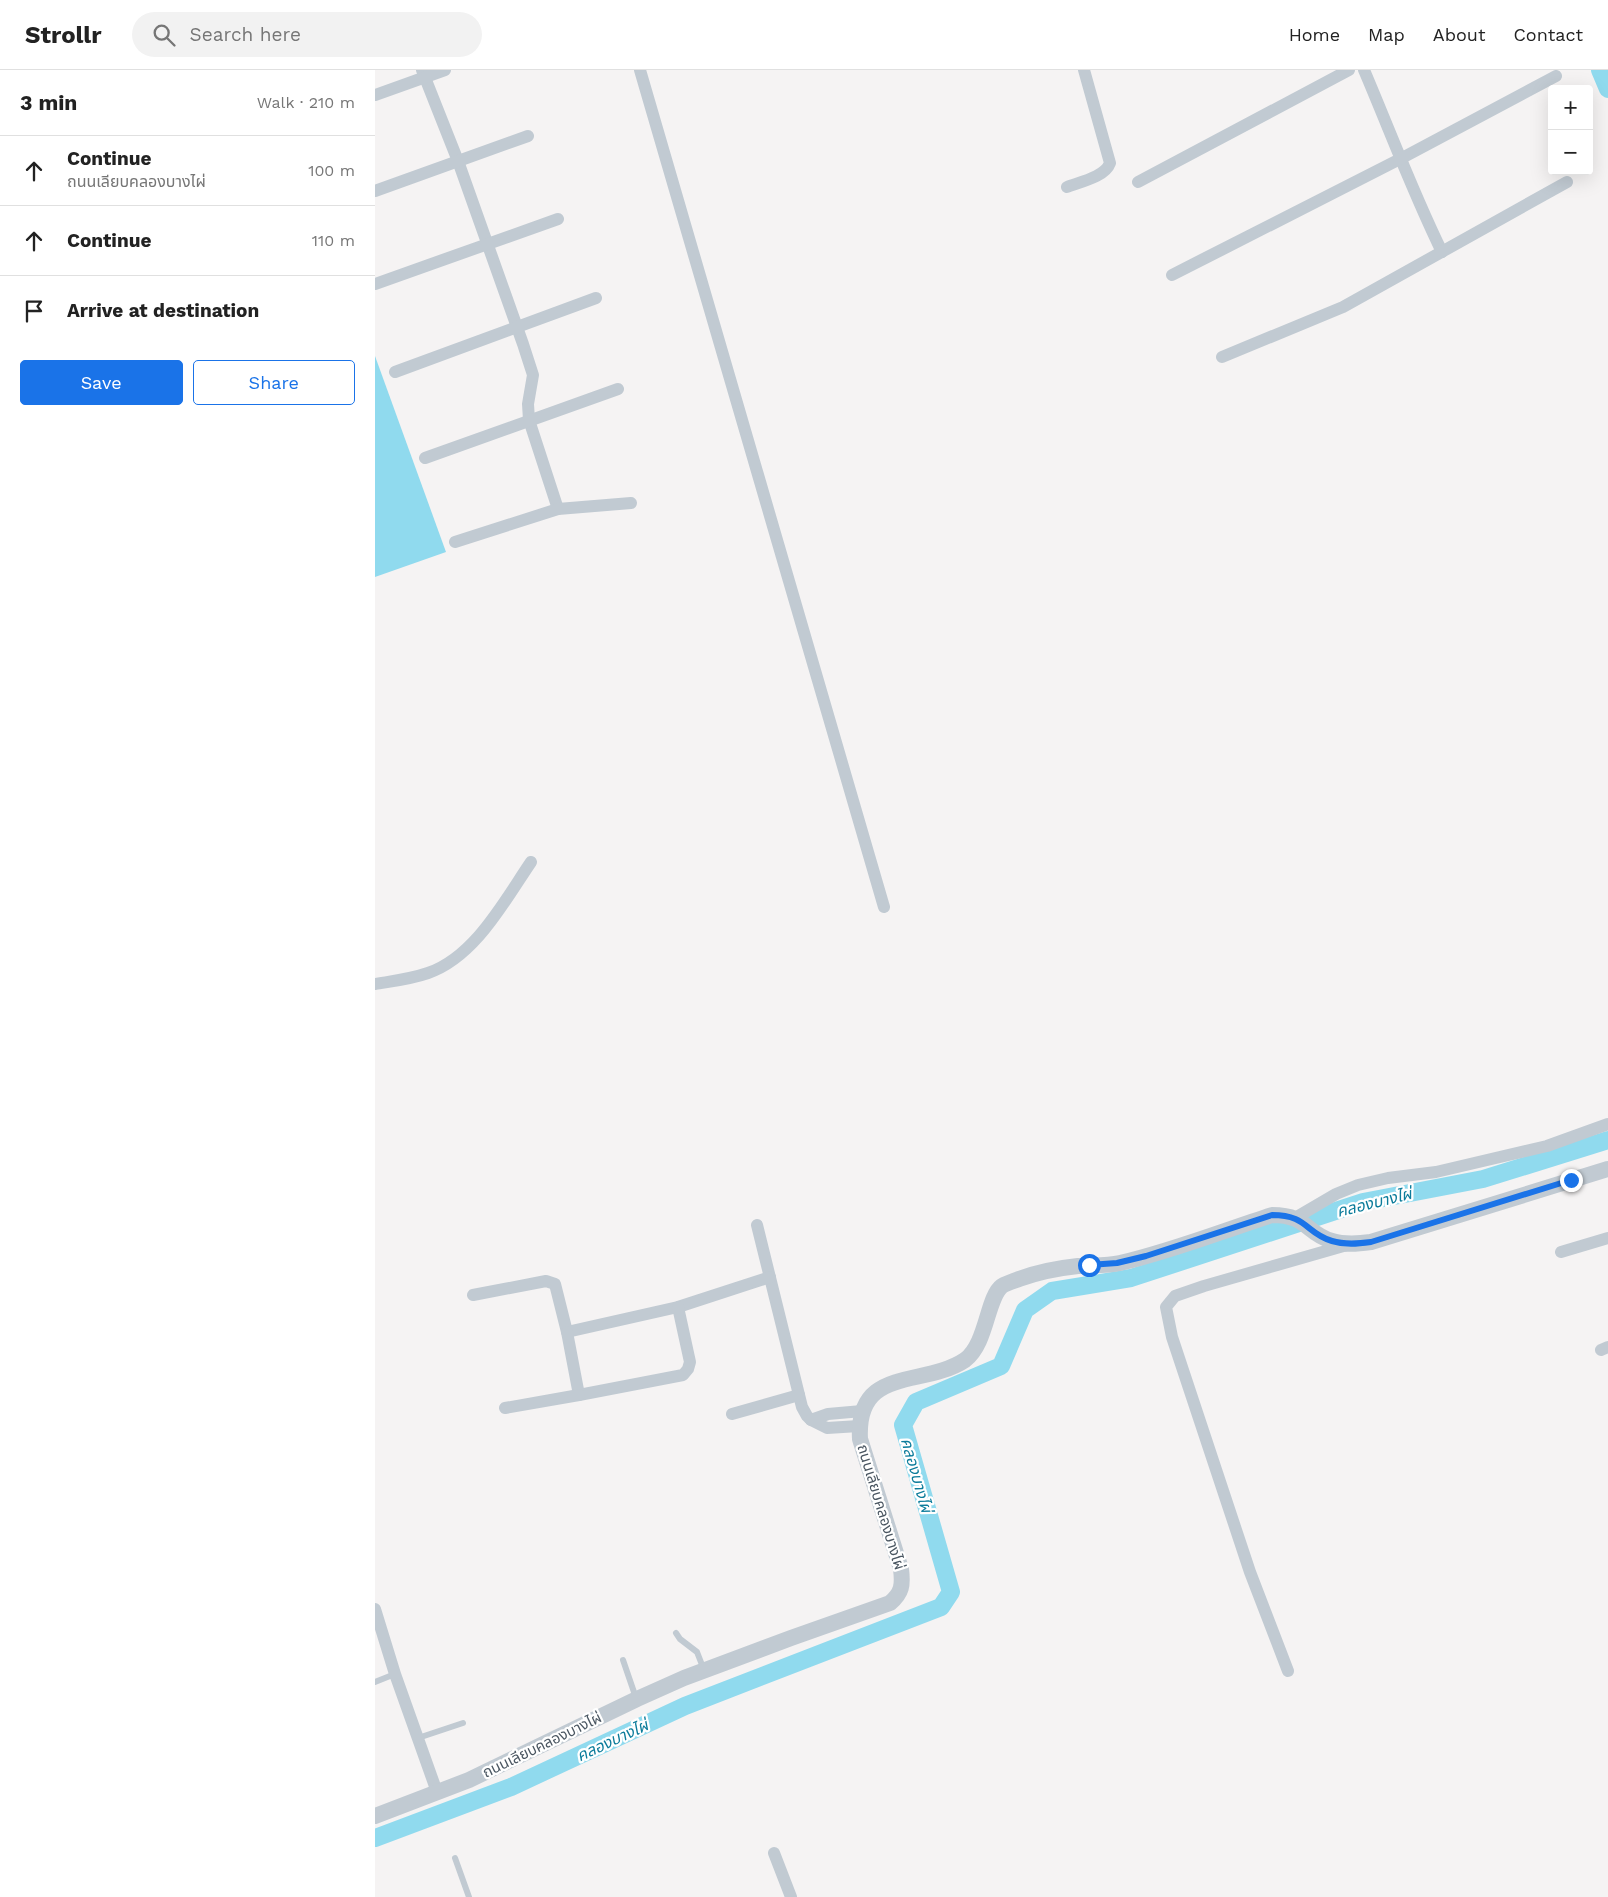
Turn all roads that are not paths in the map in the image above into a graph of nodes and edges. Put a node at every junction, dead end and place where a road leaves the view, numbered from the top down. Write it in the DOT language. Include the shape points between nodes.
graph roads {
  1 [pos="445,70"];
  2 [pos="640,70"];
  3 [pos="1084,70"];
  4 [pos="1349,70"];
  5 [pos="1364,70"];
  6 [pos="423,74"];
  7 [pos="1557,76"];
  8 [pos="375,95"];
  9 [pos="528,136"];
  10 [pos="1402,158"];
  11 [pos="458,161"];
  12 [pos="1139,182"];
  13 [pos="1567,182"];
  14 [pos="1067,186"];
  15 [pos="375,191"];
  16 [pos="558,219"];
  17 [pos="487,245"];
  18 [pos="1442,252"];
  19 [pos="1172,275"];
  20 [pos="375,284"];
  21 [pos="596,298"];
  22 [pos="517,327"];
  23 [pos="1221,357"];
  24 [pos="395,372"];
  25 [pos="618,390"];
  26 [pos="529,420"];
  27 [pos="425,458"];
  28 [pos="631,503"];
  29 [pos="558,509"];
  30 [pos="455,542"];
  31 [pos="531,862"];
  32 [pos="884,907"];
  33 [pos="375,984"];
  34 [pos="1608,1124"];
  35 [pos="1608,1169"];
  36 [pos="1298,1219"];
  37 [pos="757,1225"];
  38 [pos="1608,1238"];
  39 [pos="1349,1244"];
  40 [pos="1561,1252"];
  41 [pos="770,1277"];
  42 [pos="473,1295"];
  43 [pos="678,1307"];
  44 [pos="567,1332"];
  45 [pos="579,1395"];
  46 [pos="799,1395"];
  47 [pos="505,1408"];
  48 [pos="733,1414"];
  49 [pos="861,1418"];
  50 [pos="375,1609"];
  51 [pos="676,1633"];
  52 [pos="623,1660"];
  53 [pos="704,1671"];
  54 [pos="1288,1671"];
  55 [pos="395,1674"];
  56 [pos="375,1682"];
  57 [pos="637,1699"];
  58 [pos="463,1722"];
  59 [pos="417,1738"];
  60 [pos="437,1792"];
  61 [pos="375,1816"];
  62 [pos="774,1853"];
  63 [pos="455,1858"];
  64 [pos="469,1897"];
  65 [pos="791,1897"];
  1 -- 6 [label="street"];
  2 -- 32 [label="street"];
  3 -- 14 [label="street" via="1110,163 1102,173"];
  4 -- 12 [label="street"];
  5 -- 10 [label="street"];
  6 -- 8 [label="street"];
  6 -- 11 [label="street"];
  7 -- 10 [label="street"];
  9 -- 11 [label="street"];
  10 -- 18 [label="street" via="1423,214"];
  10 -- 19 [label="street"];
  11 -- 15 [label="street"];
  11 -- 17 [label="street"];
  13 -- 18 [label="street"];
  16 -- 17 [label="street"];
  17 -- 20 [label="street"];
  17 -- 22 [label="street"];
  18 -- 23 [label="street" via="1343,308"];
  21 -- 22 [label="street"];
  22 -- 24 [label="street"];
  22 -- 26 [label="street" via="533,375"];
  25 -- 26 [label="street"];
  26 -- 27 [label="street"];
  26 -- 29 [label="street"];
  28 -- 29 [label="street"];
  29 -- 30 [label="street"];
  31 -- 33 [label="street" via="480,937 447,964 429,972"];
  34 -- 36 [label="street" via="1547,1146 1436,1172 1358,1185 1336,1194"];
  35 -- 39 [label="street" via="1371,1242"];
  36 -- 39 [label="street" via="1331,1241"];
  36 -- 49 [label="street" via="1272,1215 1146,1256 1033,1274 1009,1283 997,1290 983,1334 967,1359 882,1387 871,1397"];
  37 -- 41 [label="street"];
  38 -- 40 [label="street"];
  39 -- 54 [label="street" via="1203,1286 1175,1296 1166,1308 1172,1337 1250,1572"];
  41 -- 43 [label="street"];
  41 -- 46 [label="street"];
  42 -- 44 [label="street" via="545,1281 555,1284"];
  43 -- 44 [label="street"];
  43 -- 45 [label="street" via="690,1362 683,1375"];
  44 -- 45 [label="street"];
  45 -- 47 [label="street"];
  46 -- 48 [label="street"];
  46 -- 49 [label="street" via="811,1420 828,1414"];
  49 -- 53 [label="street, ถนนเลียบคลองบางไผ่" via="860,1439 901,1569 903,1584 899,1596 890,1603"];
  50 -- 55 [label="street"];
  51 -- 53 [label="lane" via="697,1652"];
  52 -- 57 [label="lane"];
  53 -- 57 [label="street, ถนนเลียบคลองบางไผ่"];
  55 -- 56 [label="lane"];
  55 -- 59 [label="street"];
  57 -- 60 [label="street, ถนนเลียบคลองบางไผ่" via="469,1780"];
  58 -- 59 [label="lane"];
  59 -- 60 [label="street"];
  60 -- 61 [label="street, ถนนเลียบคลองบางไผ่"];
  62 -- 65 [label="street"];
  63 -- 64 [label="lane"];
}
